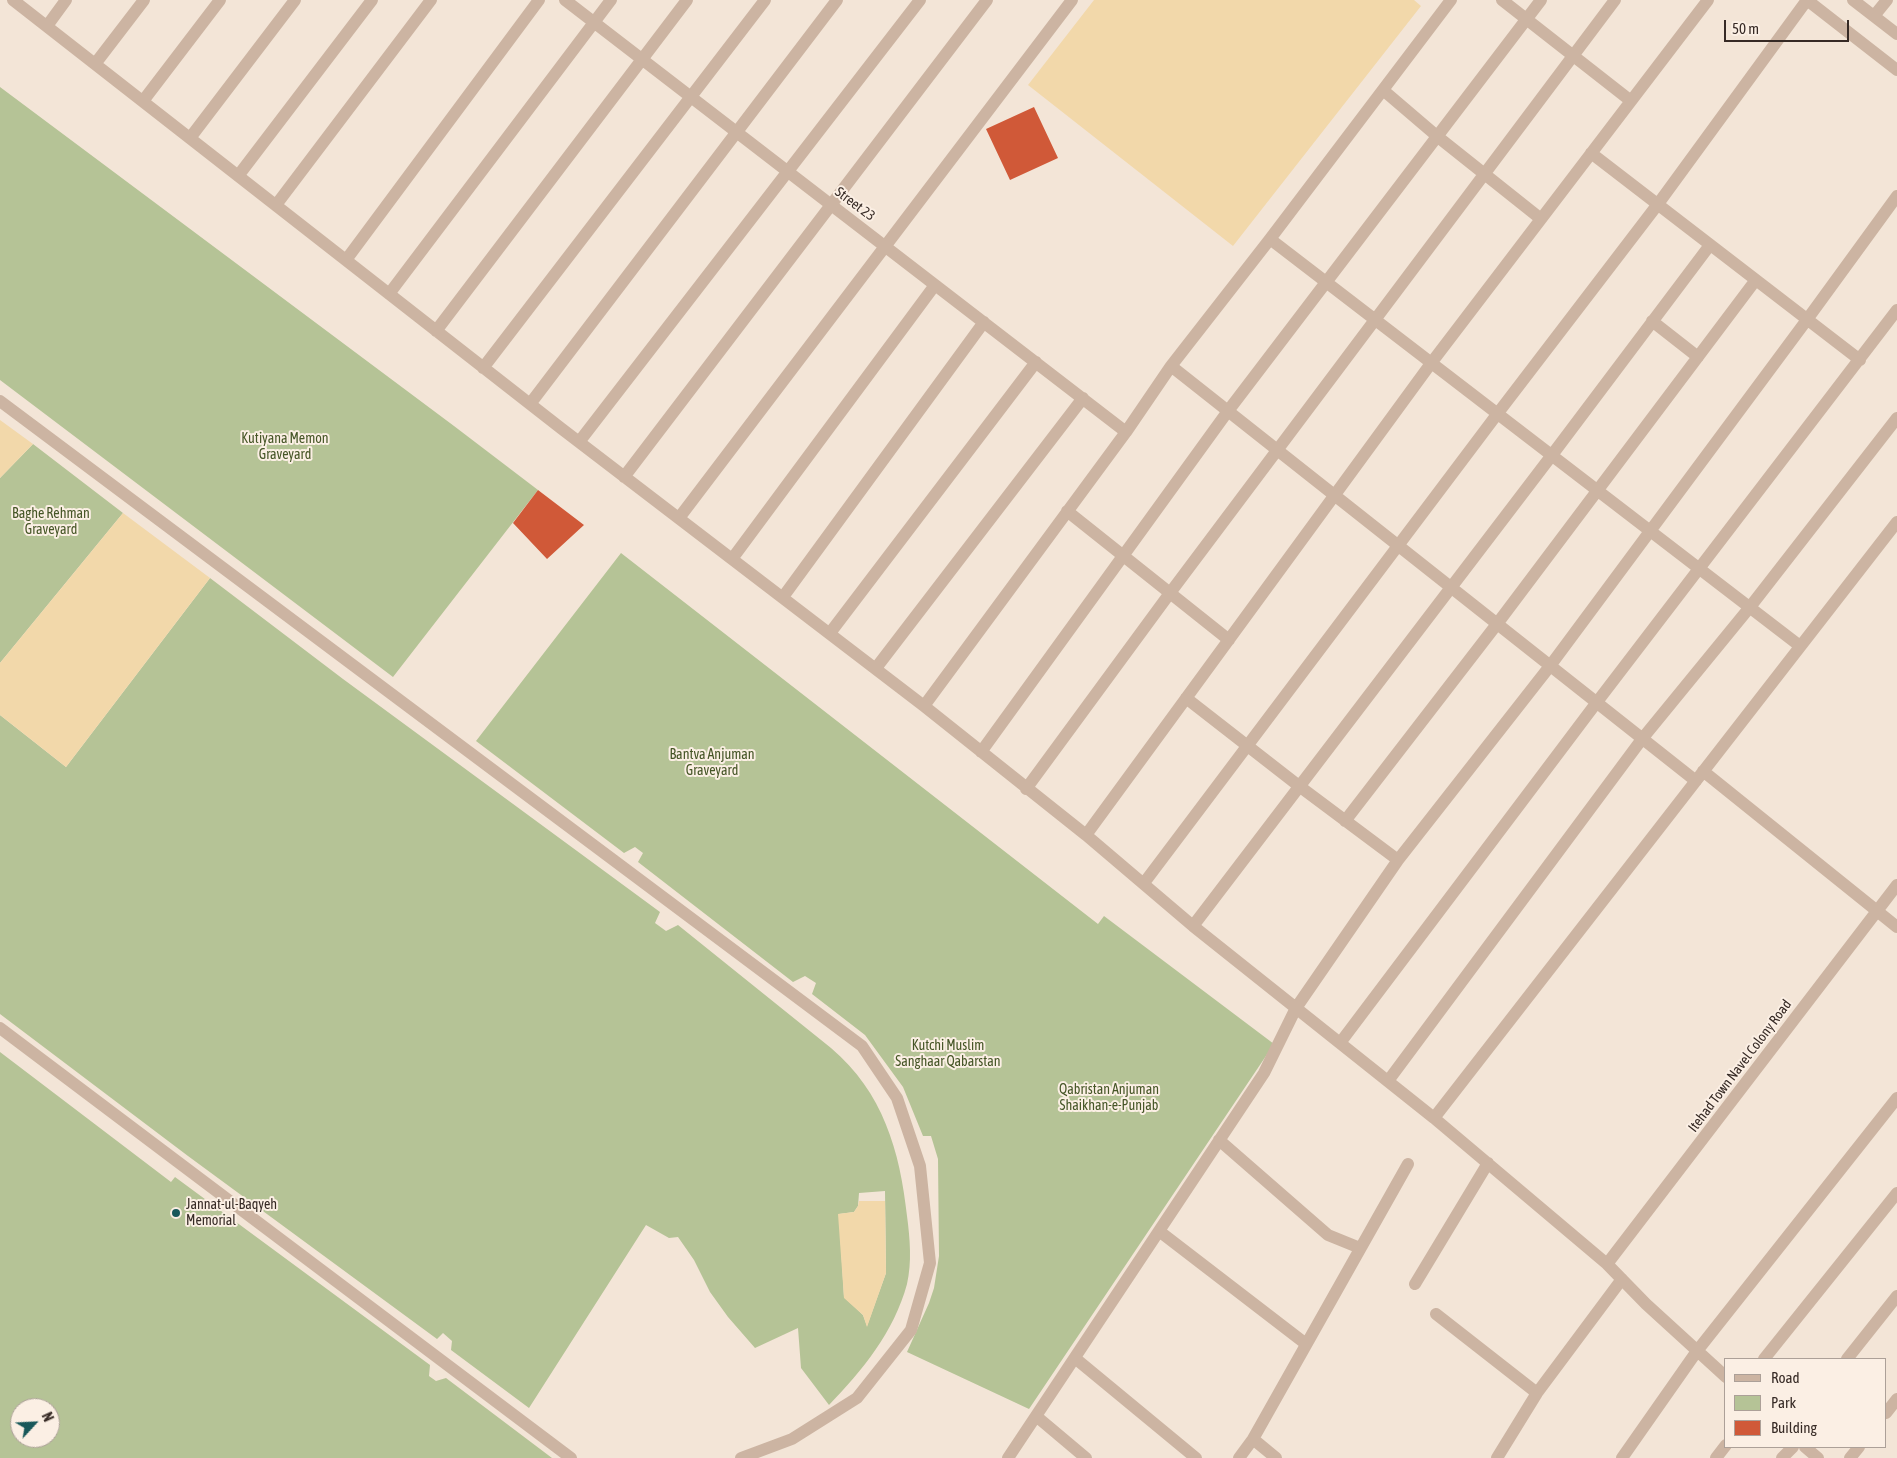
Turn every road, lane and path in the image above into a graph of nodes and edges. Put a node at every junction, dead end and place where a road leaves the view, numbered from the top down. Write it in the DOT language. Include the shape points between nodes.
graph roads {
  1 [pos="13,0"];
  2 [pos="66,0"];
  3 [pos="144,0"];
  4 [pos="220,0"];
  5 [pos="295,0"];
  6 [pos="372,0"];
  7 [pos="431,0"];
  8 [pos="539,0"];
  9 [pos="564,0"];
  10 [pos="611,0"];
  11 [pos="687,0"];
  12 [pos="765,0"];
  13 [pos="837,0"];
  14 [pos="920,0"];
  15 [pos="987,0"];
  16 [pos="1072,0"];
  17 [pos="1451,0"];
  18 [pos="1502,0"];
  19 [pos="1541,0"];
  20 [pos="1615,0"];
  21 [pos="1708,0"];
  22 [pos="1807,0"];
  23 [pos="1853,0"];
  24 [pos="1887,0"];
  25 [pos="1874,16"];
  26 [pos="1526,20"];
  27 [pos="594,23"];
  28 [pos="47,26"];
  29 [pos="1897,34"];
  30 [pos="1573,56"];
  31 [pos="642,60"];
  32 [pos="95,64"];
  33 [pos="1897,70"];
  34 [pos="1383,90"];
  35 [pos="691,97"];
  36 [pos="143,101"];
  37 [pos="1631,101"];
  38 [pos="736,132"];
  39 [pos="1438,137"];
  40 [pos="190,138"];
  41 [pos="1591,153"];
  42 [pos="788,172"];
  43 [pos="1484,174"];
  44 [pos="238,176"];
  45 [pos="1897,196"];
  46 [pos="1658,204"];
  47 [pos="276,205"];
  48 [pos="831,205"];
  49 [pos="1541,219"];
  50 [pos="1270,239"];
  51 [pos="1710,245"];
  52 [pos="885,246"];
  53 [pos="346,260"];
  54 [pos="1755,281"];
  55 [pos="1327,283"];
  56 [pos="935,285"];
  57 [pos="389,294"];
  58 [pos="1897,310"];
  59 [pos="1375,319"];
  60 [pos="1652,320"];
  61 [pos="1806,321"];
  62 [pos="984,322"];
  63 [pos="436,331"];
  64 [pos="1698,357"];
  65 [pos="1860,360"];
  66 [pos="1036,362"];
  67 [pos="1432,362"];
  68 [pos="1171,366"];
  69 [pos="483,368"];
  70 [pos="1084,398"];
  71 [pos="0,401"];
  72 [pos="530,404"];
  73 [pos="1228,411"];
  74 [pos="1498,413"];
  75 [pos="1897,418"];
  76 [pos="1126,432"];
  77 [pos="578,442"];
  78 [pos="1278,450"];
  79 [pos="1552,455"];
  80 [pos="624,477"];
  81 [pos="1598,490"];
  82 [pos="1334,495"];
  83 [pos="1067,511"];
  84 [pos="679,518"];
  85 [pos="1897,522"];
  86 [pos="1650,530"];
  87 [pos="1398,545"];
  88 [pos="1123,556"];
  89 [pos="732,559"];
  90 [pos="1699,569"];
  91 [pos="1451,587"];
  92 [pos="1170,594"];
  93 [pos="783,597"];
  94 [pos="1750,607"];
  95 [pos="1497,624"];
  96 [pos="830,633"];
  97 [pos="1228,640"];
  98 [pos="1800,646"];
  99 [pos="1550,666"];
  100 [pos="876,668"];
  101 [pos="1186,698"];
  102 [pos="1597,702"];
  103 [pos="924,706"];
  104 [pos="1642,739"];
  105 [pos="1249,745"];
  106 [pos="981,752"];
  107 [pos="1699,776"];
  108 [pos="1299,786"];
  109 [pos="1026,789"];
  110 [pos="1345,821"];
  111 [pos="1086,835"];
  112 [pos="1398,860"];
  113 [pos="1144,883"];
  114 [pos="1897,885"];
  115 [pos="1878,911"];
  116 [pos="1193,926"];
  117 [pos="1897,927"];
  118 [pos="1296,1008"];
  119 [pos="0,1028"];
  120 [pos="1340,1043"];
  121 [pos="1388,1081"];
  122 [pos="1897,1098"];
  123 [pos="1434,1118"];
  124 [pos="1220,1140"];
  125 [pos="1408,1164"];
  126 [pos="1488,1164"];
  127 [pos="1897,1193"];
  128 [pos="1159,1231"];
  129 [pos="1360,1248"];
  130 [pos="1607,1264"];
  131 [pos="1622,1279"];
  132 [pos="1414,1284"];
  133 [pos="1897,1296"];
  134 [pos="1436,1314"];
  135 [pos="1306,1344"];
  136 [pos="1697,1351"];
  137 [pos="1075,1358"];
  138 [pos="1765,1358"];
  139 [pos="1848,1358"];
  140 [pos="1724,1375"];
  141 [pos="1537,1393"];
  142 [pos="1897,1400"];
  143 [pos="1887,1413"];
  144 [pos="1036,1416"];
  145 [pos="1253,1439"];
  146 [pos="1724,1448"];
  147 [pos="1792,1448"];
  148 [pos="1806,1448"];
  149 [pos="1858,1448"];
  150 [pos="571,1458"];
  151 [pos="741,1458"];
  152 [pos="1008,1458"];
  153 [pos="1086,1458"];
  154 [pos="1196,1458"];
  155 [pos="1239,1458"];
  156 [pos="1276,1458"];
  157 [pos="1497,1458"];
  158 [pos="1622,1458"];
  159 [pos="1716,1458"];
  160 [pos="1782,1458"];
  161 [pos="1818,1458"];
  162 [pos="1850,1458"];
  1 -- 28 [label="street"];
  2 -- 28 [label="street"];
  3 -- 32 [label="street"];
  4 -- 36 [label="street"];
  5 -- 40 [label="street"];
  6 -- 44 [label="street"];
  7 -- 47 [label="street"];
  8 -- 53 [label="street"];
  9 -- 27 [label="street, Street 23"];
  10 -- 27 [label="street"];
  11 -- 31 [label="street"];
  12 -- 35 [label="street"];
  13 -- 38 [label="street"];
  14 -- 42 [label="street"];
  15 -- 48 [label="street"];
  16 -- 52 [label="street"];
  17 -- 34 [label="street"];
  18 -- 26 [label="street"];
  19 -- 26 [label="street"];
  20 -- 30 [label="street"];
  21 -- 37 [label="street"];
  22 -- 33 [label="street"];
  22 -- 46 [label="street"];
  23 -- 25 [label="street"];
  24 -- 25 [label="street"];
  25 -- 29 [label="street"];
  26 -- 30 [label="street"];
  26 -- 39 [label="street"];
  27 -- 31 [label="street, Street 23"];
  27 -- 57 [label="street"];
  28 -- 32 [label="street"];
  30 -- 37 [label="street"];
  30 -- 43 [label="street"];
  31 -- 35 [label="street, Street 23"];
  31 -- 63 [label="street"];
  32 -- 36 [label="street"];
  34 -- 39 [label="street"];
  34 -- 50 [label="street"];
  35 -- 38 [label="street, Street 23"];
  35 -- 69 [label="street"];
  36 -- 40 [label="street"];
  37 -- 41 [label="street"];
  38 -- 42 [label="street, Street 23"];
  38 -- 72 [label="street"];
  39 -- 43 [label="street"];
  39 -- 55 [label="street"];
  40 -- 44 [label="street"];
  41 -- 46 [label="street"];
  41 -- 49 [label="street"];
  42 -- 48 [label="street, Street 23"];
  42 -- 77 [label="street"];
  43 -- 49 [label="street"];
  43 -- 59 [label="street"];
  44 -- 47 [label="street"];
  45 -- 61 [label="street"];
  46 -- 51 [label="street"];
  46 -- 74 [label="street"];
  47 -- 53 [label="street"];
  48 -- 52 [label="street, Street 23"];
  48 -- 80 [label="street"];
  49 -- 67 [label="street"];
  50 -- 55 [label="street"];
  50 -- 68 [label="street"];
  51 -- 54 [label="street"];
  51 -- 60 [label="street"];
  52 -- 56 [label="street, Street 23"];
  52 -- 84 [label="street"];
  53 -- 57 [label="street"];
  54 -- 61 [label="street"];
  54 -- 64 [label="street"];
  55 -- 59 [label="street"];
  55 -- 73 [label="street"];
  56 -- 62 [label="street, Street 23"];
  56 -- 89 [label="street"];
  57 -- 63 [label="street"];
  58 -- 65 [label="street"];
  59 -- 67 [label="street"];
  59 -- 78 [label="street"];
  60 -- 64 [label="street"];
  60 -- 79 [label="street"];
  61 -- 65 [label="street"];
  61 -- 86 [label="street"];
  62 -- 66 [label="street, Street 23"];
  62 -- 93 [label="street"];
  63 -- 69 [label="street"];
  64 -- 81 [label="street"];
  65 -- 90 [label="street"];
  66 -- 70 [label="street, Street 23"];
  66 -- 96 [label="street"];
  67 -- 74 [label="street"];
  67 -- 82 [label="street"];
  68 -- 73 [label="street"];
  68 -- 76 [label="street"];
  69 -- 72 [label="street"];
  70 -- 76 [label="street, Street 23"];
  70 -- 100 [label="street"];
  71 -- 151 [label="street" via="862,1046 897,1098 920,1166 930,1263 911,1330 857,1398 792,1439"];
  72 -- 77 [label="street"];
  73 -- 78 [label="street"];
  73 -- 88 [label="street"];
  74 -- 79 [label="street"];
  74 -- 87 [label="street"];
  75 -- 94 [label="street"];
  76 -- 83 [label="street"];
  77 -- 80 [label="street"];
  78 -- 82 [label="street"];
  78 -- 92 [label="street"];
  79 -- 81 [label="street"];
  79 -- 91 [label="street"];
  80 -- 84 [label="street"];
  81 -- 86 [label="street"];
  81 -- 95 [label="street"];
  82 -- 87 [label="street"];
  82 -- 97 [label="street"];
  83 -- 88 [label="street"];
  83 -- 103 [label="street"];
  84 -- 89 [label="street"];
  85 -- 98 [label="street"];
  86 -- 90 [label="street"];
  86 -- 99 [label="street"];
  87 -- 91 [label="street"];
  87 -- 105 [label="street"];
  88 -- 92 [label="street"];
  88 -- 106 [label="street"];
  89 -- 93 [label="street"];
  90 -- 94 [label="street"];
  90 -- 102 [label="street"];
  91 -- 95 [label="street"];
  91 -- 108 [label="street"];
  92 -- 97 [label="street"];
  92 -- 109 [label="street"];
  93 -- 96 [label="street"];
  94 -- 98 [label="street"];
  94 -- 104 [label="street"];
  95 -- 99 [label="street"];
  95 -- 110 [label="street"];
  96 -- 100 [label="street"];
  97 -- 101 [label="street"];
  98 -- 107 [label="street"];
  99 -- 102 [label="street"];
  99 -- 112 [label="street"];
  100 -- 103 [label="street"];
  101 -- 105 [label="street"];
  101 -- 111 [label="street"];
  102 -- 104 [label="street"];
  102 -- 120 [label="street"];
  103 -- 106 [label="street"];
  104 -- 107 [label="street"];
  104 -- 121 [label="street"];
  105 -- 108 [label="street"];
  105 -- 113 [label="street"];
  106 -- 109 [label="street"];
  107 -- 115 [label="street"];
  107 -- 123 [label="street"];
  108 -- 110 [label="street"];
  108 -- 116 [label="street"];
  109 -- 111 [label="street"];
  110 -- 112 [label="street"];
  111 -- 113 [label="street"];
  112 -- 118 [label="street"];
  113 -- 116 [label="street"];
  114 -- 115 [label="street, Itehad Town Navel Colony Road"];
  115 -- 117 [label="street"];
  115 -- 130 [label="street, Itehad Town Navel Colony Road"];
  116 -- 118 [label="street"];
  118 -- 120 [label="street"];
  118 -- 124 [label="street" via="1264,1073"];
  119 -- 150 [label="street"];
  120 -- 121 [label="street"];
  121 -- 123 [label="street"];
  122 -- 136 [label="street"];
  123 -- 126 [label="street"];
  124 -- 128 [label="street"];
  124 -- 129 [label="street" via="1328,1236"];
  125 -- 129 [label="street"];
  126 -- 130 [label="street"];
  126 -- 132 [label="street"];
  127 -- 138 [label="street"];
  128 -- 135 [label="street"];
  128 -- 137 [label="street"];
  129 -- 135 [label="street"];
  130 -- 131 [label="street"];
  131 -- 136 [label="street"];
  131 -- 141 [label="street"];
  133 -- 139 [label="street"];
  134 -- 141 [label="street"];
  135 -- 145 [label="street"];
  136 -- 140 [label="street"];
  136 -- 158 [label="street"];
  137 -- 144 [label="street"];
  137 -- 154 [label="street"];
  141 -- 157 [label="street"];
  142 -- 143 [label="street"];
  144 -- 152 [label="street"];
  144 -- 153 [label="street"];
  145 -- 155 [label="street"];
  145 -- 156 [label="street"];
  146 -- 159 [label="street"];
  147 -- 160 [label="street"];
  148 -- 161 [label="street"];
  149 -- 162 [label="street"];
}
